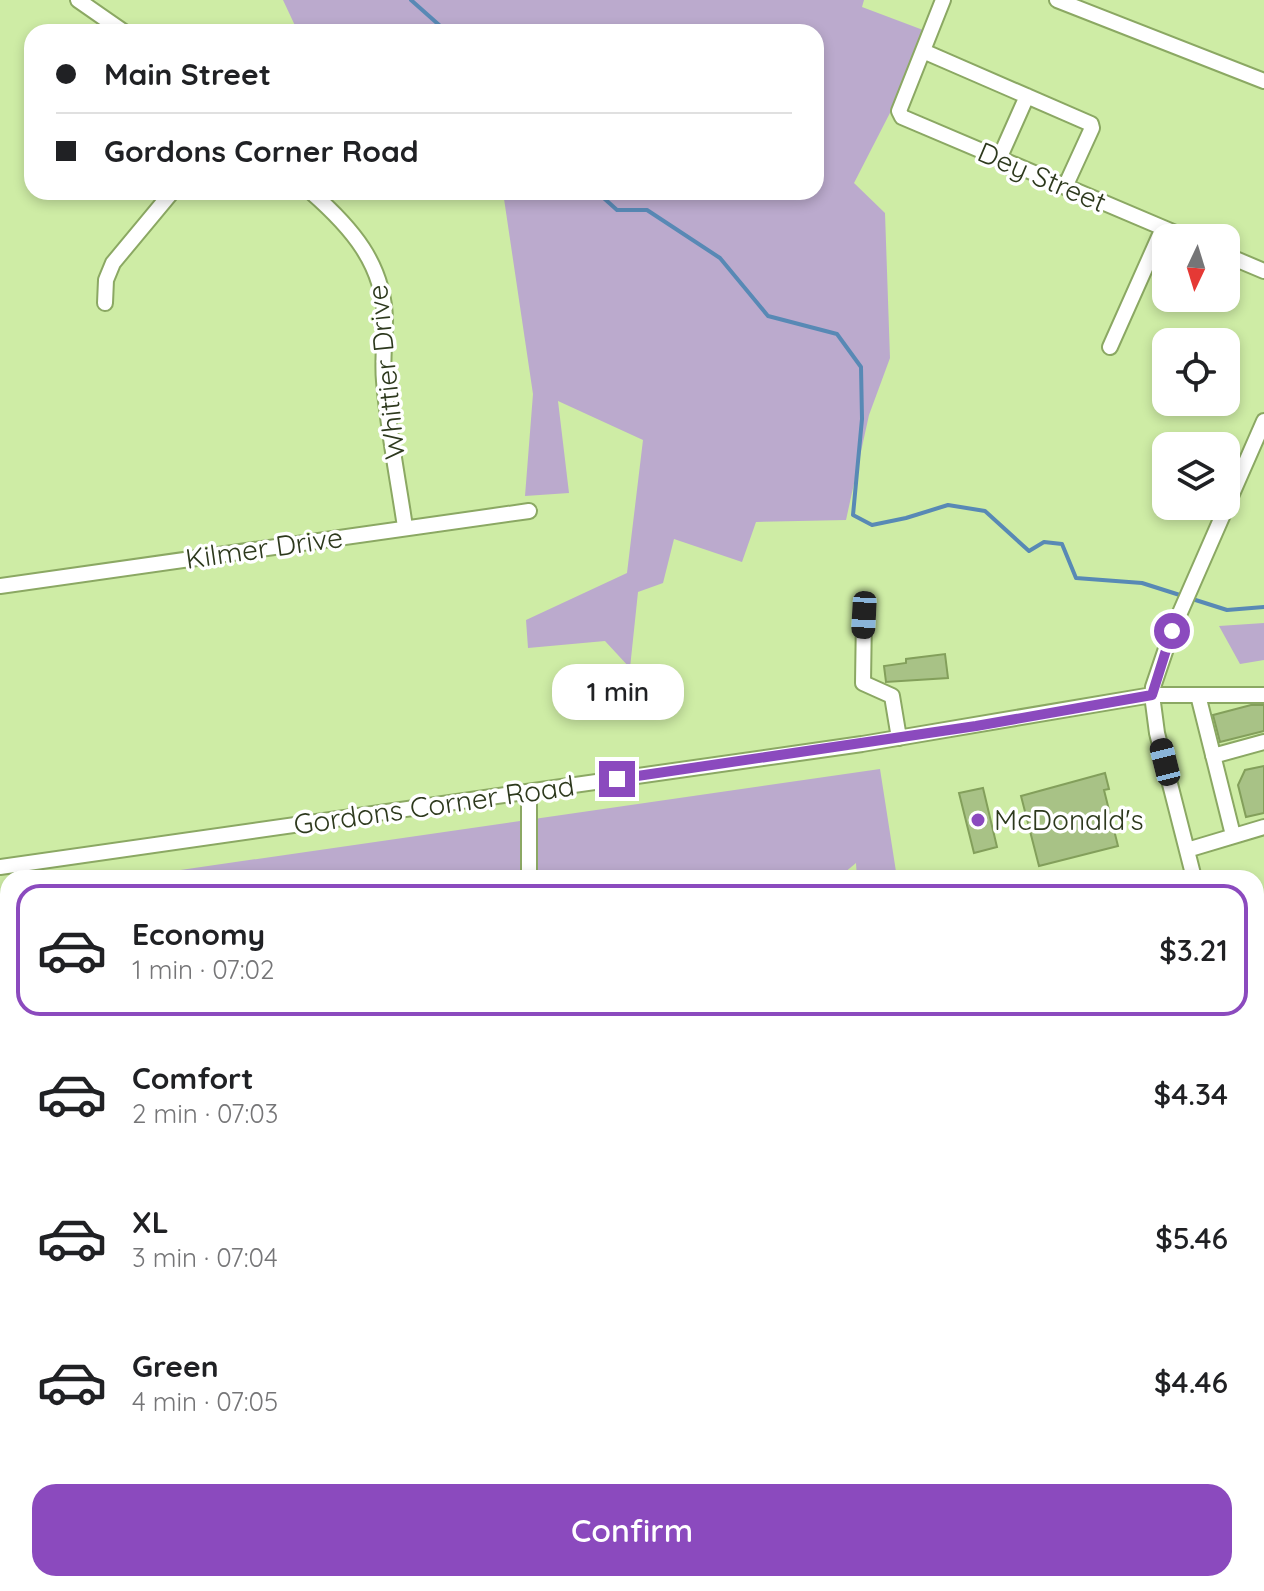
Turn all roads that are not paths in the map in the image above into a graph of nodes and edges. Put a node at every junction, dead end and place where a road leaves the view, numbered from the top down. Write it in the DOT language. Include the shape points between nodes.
graph roads {
  1 [pos="78,0"];
  2 [pos="943,0"];
  3 [pos="1057,0"];
  4 [pos="112,24"];
  5 [pos="923,51"];
  6 [pos="1264,81"];
  7 [pos="1027,96"];
  8 [pos="999,159"];
  9 [pos="1065,187"];
  10 [pos="165,200"];
  11 [pos="319,200"];
  12 [pos="1153,224"];
  13 [pos="1152,253"];
  14 [pos="1240,261"];
  15 [pos="1264,271"];
  16 [pos="105,303"];
  17 [pos="1110,347"];
  18 [pos="1264,421"];
  19 [pos="529,511"];
  20 [pos="405,527"];
  21 [pos="0,586"];
  22 [pos="864,615"];
  23 [pos="1152,695"];
  24 [pos="1198,695"];
  25 [pos="1264,695"];
  26 [pos="899,738"];
  27 [pos="1264,742"];
  28 [pos="1213,756"];
  29 [pos="529,792"];
  30 [pos="1264,827"];
  31 [pos="1233,835"];
  32 [pos="1187,850"];
  33 [pos="0,867"];
  34 [pos="529,870"];
  35 [pos="1192,870"];
  1 -- 4 [label="street"];
  2 -- 5 [label="street"];
  3 -- 6 [label="street"];
  5 -- 7 [label="street"];
  5 -- 8 [label="street, Dey Street" via="899,111 902,117"];
  7 -- 8 [label="street"];
  7 -- 9 [label="street" via="1092,126"];
  8 -- 9 [label="street, Dey Street"];
  9 -- 12 [label="street, Dey Street"];
  10 -- 16 [label="street" via="113,263"];
  11 -- 20 [label="street, Whittier Drive" via="354,233 380,283 384,384"];
  13 -- 17 [label="street"];
  14 -- 15 [label="street"];
  18 -- 23 [label="street" via="1178,618"];
  19 -- 20 [label="street, Kilmer Drive"];
  20 -- 21 [label="street, Kilmer Drive"];
  22 -- 26 [label="street" via="863,683 892,696"];
  23 -- 24 [label="street, Gordons Corner Road"];
  23 -- 26 [label="street, Gordons Corner Road"];
  23 -- 32 [label="street"];
  24 -- 25 [label="street, Gordons Corner Road"];
  24 -- 28 [label="street"];
  26 -- 29 [label="street, Gordons Corner Road"];
  27 -- 28 [label="street"];
  28 -- 31 [label="street"];
  29 -- 33 [label="street, Gordons Corner Road"];
  29 -- 34 [label="street"];
  30 -- 31 [label="street"];
  31 -- 32 [label="street"];
  32 -- 35 [label="street"];
}
